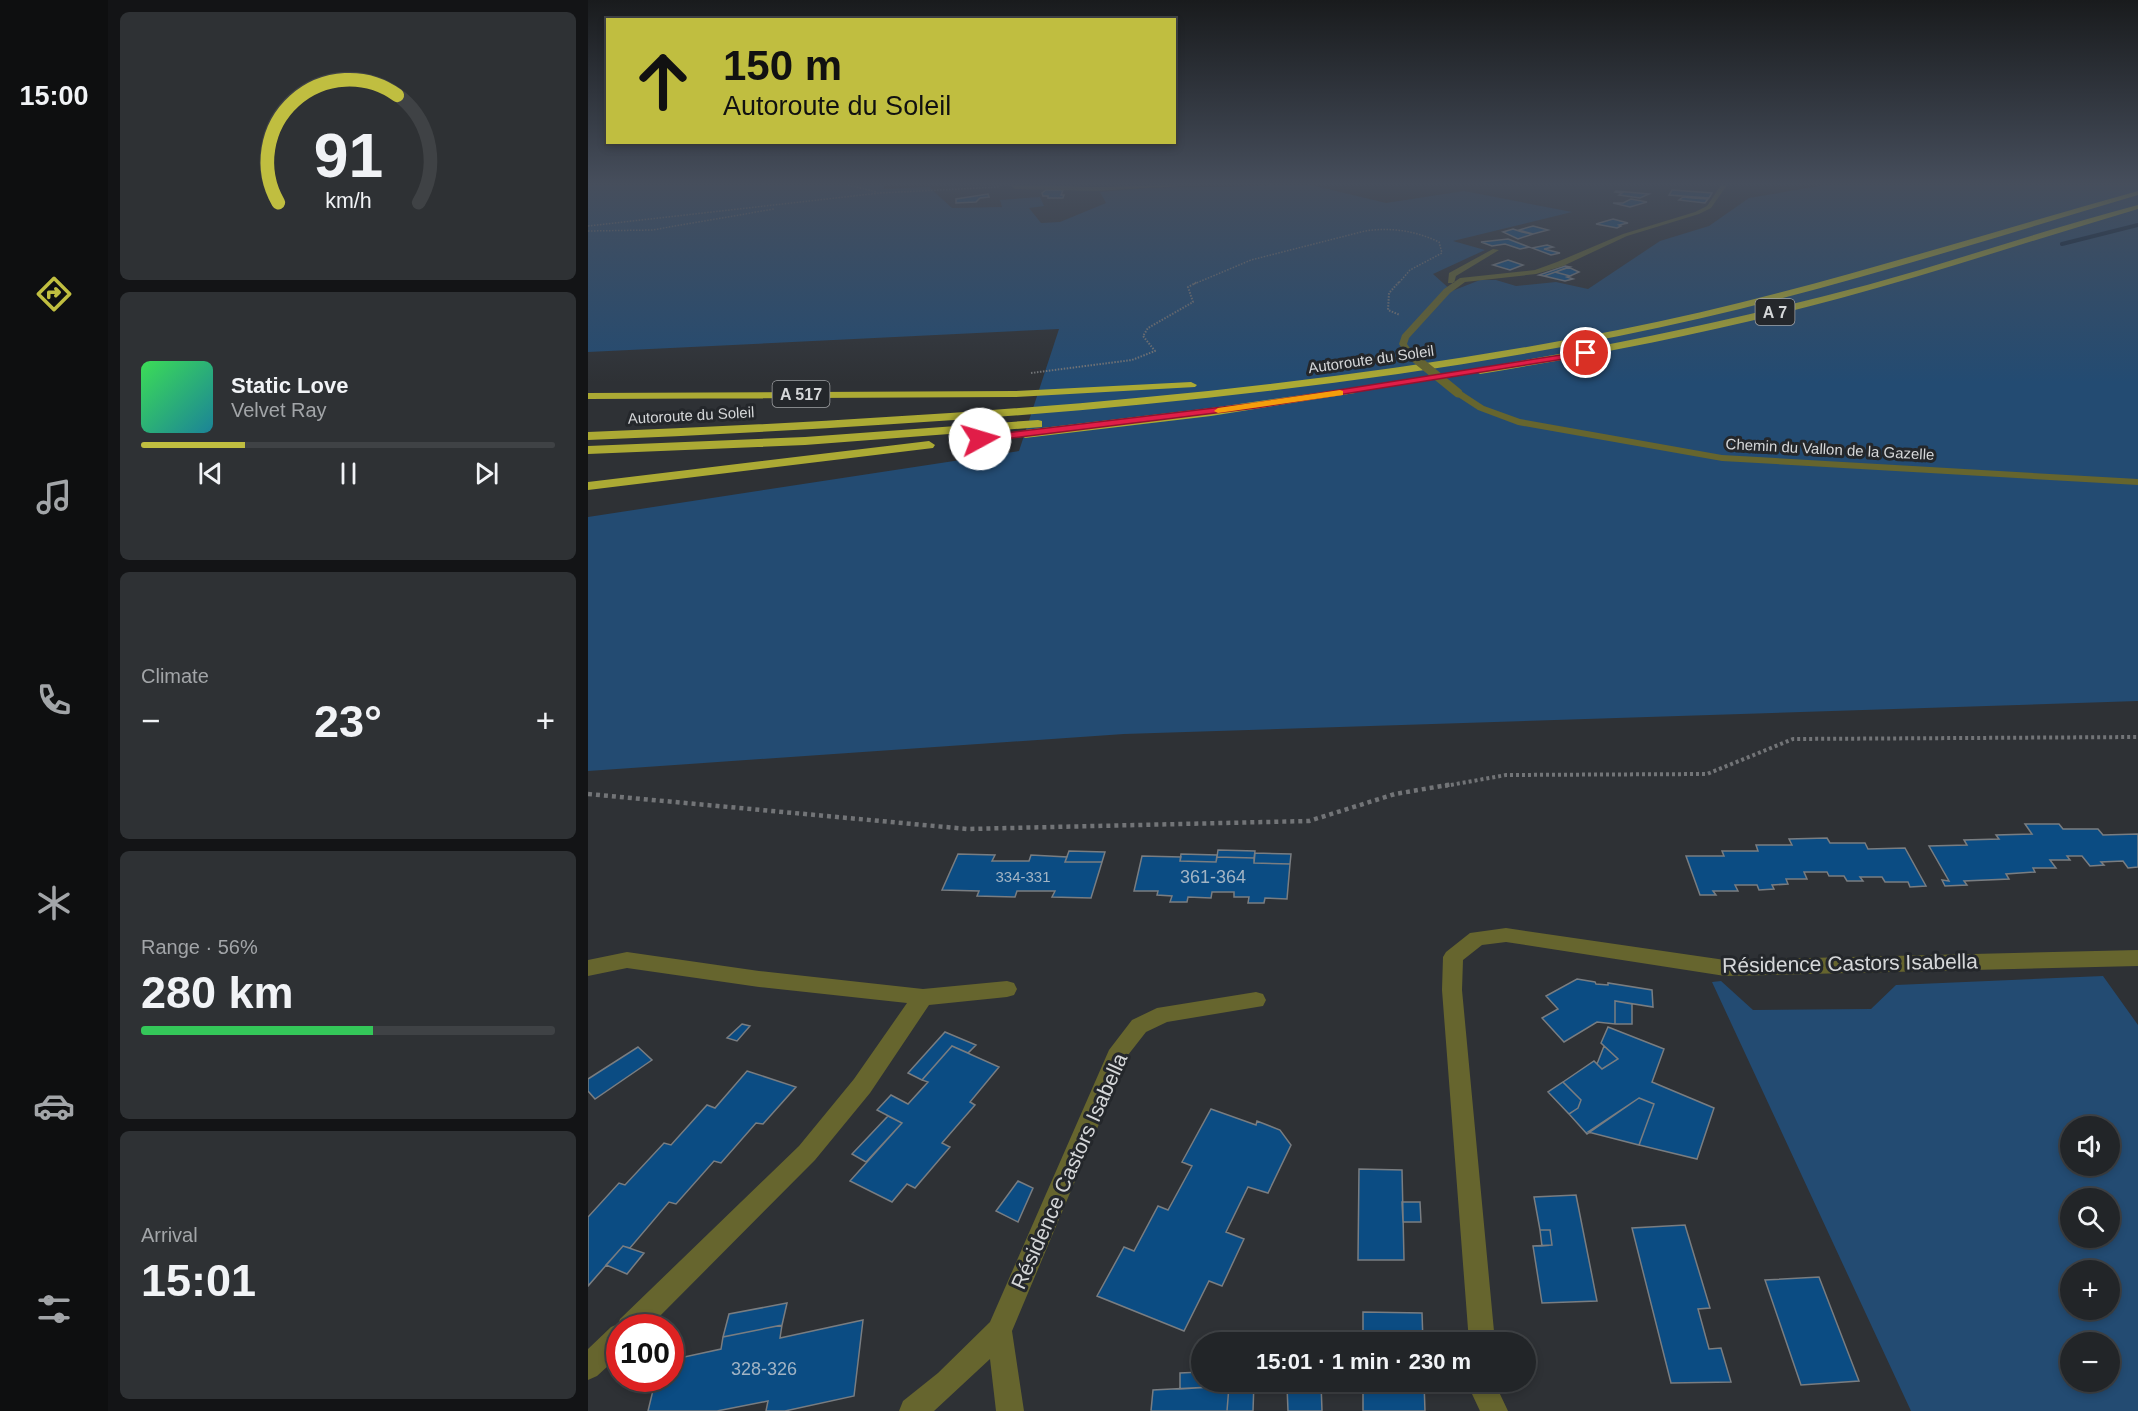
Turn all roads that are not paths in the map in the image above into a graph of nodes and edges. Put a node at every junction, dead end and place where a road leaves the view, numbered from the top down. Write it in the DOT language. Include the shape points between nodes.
graph roads {
  1 [pos="1495,251"];
  2 [pos="1589,251"];
  3 [pos="1939,251"];
  4 [pos="1989,251"];
  5 [pos="1907,260"];
  6 [pos="1456,284"];
  7 [pos="1468,373"];
  8 [pos="1450,376"];
  9 [pos="1427,380"];
  10 [pos="588,396"];
  11 [pos="588,436"];
  12 [pos="588,450"];
  13 [pos="2138,482"];
  14 [pos="588,486"];
  15 [pos="2138,958"];
  16 [pos="588,968"];
  17 [pos="1007,989"];
  18 [pos="923,997"];
  19 [pos="1256,1000"];
  20 [pos="642,1314"];
  21 [pos="999,1331"];
  22 [pos="1481,1332"];
  23 [pos="606,1350"];
  24 [pos="588,1367"];
  25 [pos="1486,1392"];
  26 [pos="913,1411"];
  27 [pos="1010,1411"];
  28 [pos="1494,1411"];
  1 -- 6 [label="street" via="1452,275 1451,281"];
  2 -- 6 [label="street" via="1536,272 1472,278"];
  3 -- 5 [label="highway, Autoroute du Soleil / A 7"];
  4 -- 7 [label="highway, A 7" via="1737,321"];
  5 -- 10 [label="highway, A 517" via="1644,321 1306,376 1059,393"];
  5 -- 11 [label="highway, Autoroute du Soleil / A 7" via="1680,320 1488,358 1331,382 930,419"];
  6 -- 13 [label="street, Chemin du Vallon de la Gazelle, bridge" via="1413,326 1403,344 1458,393 1481,408 1518,422 1722,459"];
  8 -- 9 [label="highway, Autoroute du Soleil"];
  12 -- 14 [label="highway, Autoroute du Soleil" via="982,429 1404,383 1176,416"];
  15 -- 22 [label="street, Résidence Castors Isabella" via="1725,968 1506,935 1477,938 1453,957 1452,990"];
  16 -- 18 [label="street" via="627,960"];
  17 -- 18 [label="street"];
  18 -- 20 [label="street" via="862,1086 807,1153"];
  19 -- 21 [label="street, Résidence Castors Isabella" via="1164,1014 1139,1026 1120,1050"];
  21 -- 26 [label="street, Résidence Castors Isabella"];
  21 -- 27 [label="street"];
  23 -- 24 [label="street"];
  25 -- 28 [label="street"];
}
